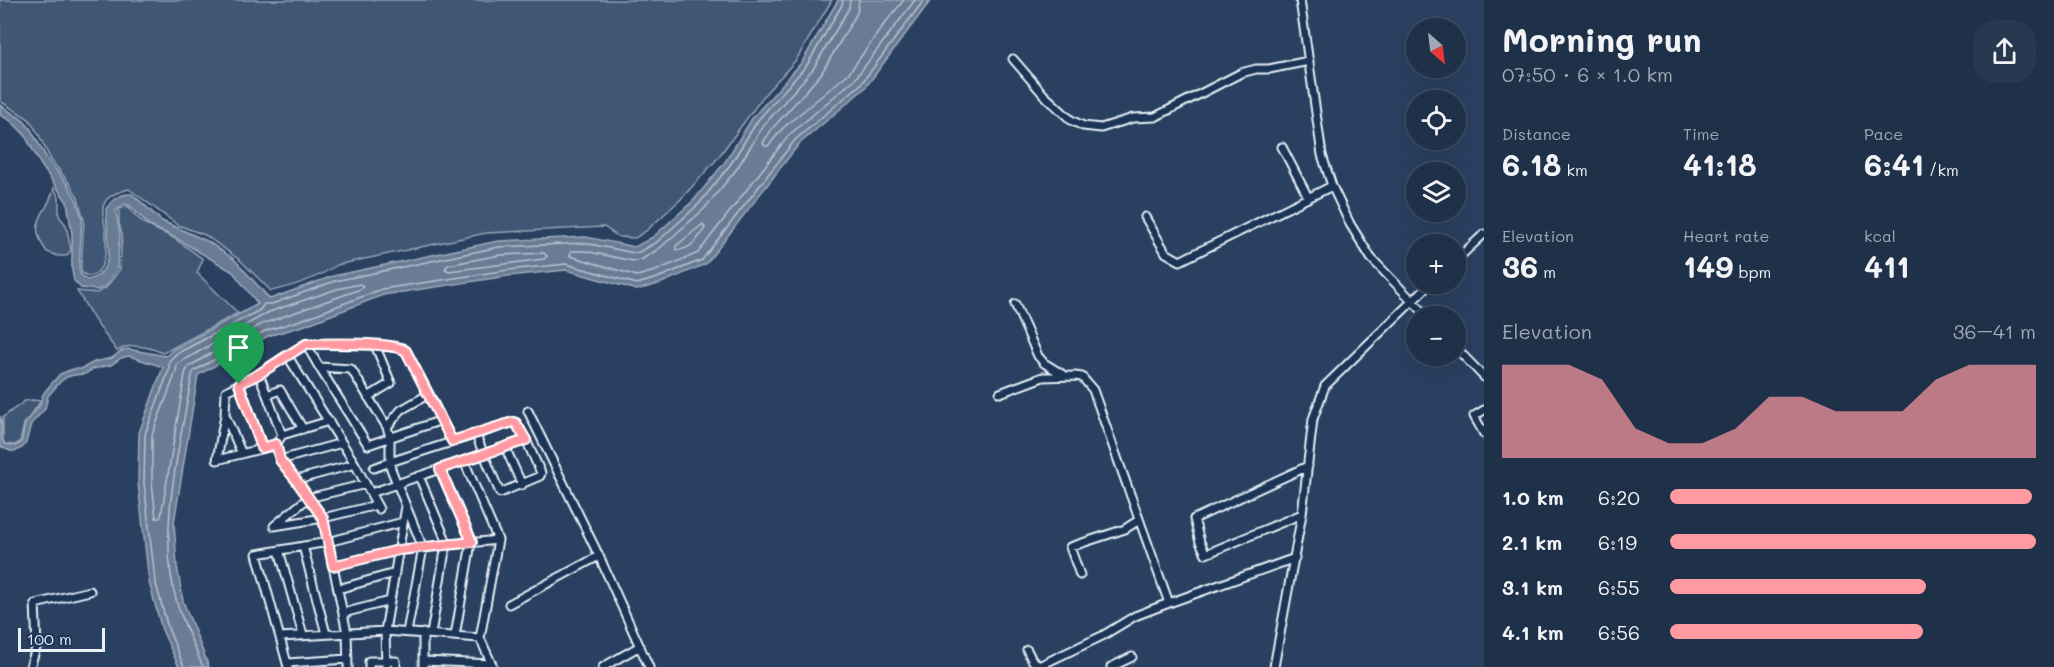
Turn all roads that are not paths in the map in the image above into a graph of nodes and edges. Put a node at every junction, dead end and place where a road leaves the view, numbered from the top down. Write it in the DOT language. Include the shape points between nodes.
graph roads {
  1 [pos="1300,0"];
  2 [pos="1013,59"];
  3 [pos="1309,61"];
  4 [pos="1282,147"];
  5 [pos="1332,186"];
  6 [pos="1308,197"];
  7 [pos="1145,217"];
  8 [pos="1484,234"];
  9 [pos="1466,251"];
  10 [pos="1418,294"];
  11 [pos="1411,300"];
  12 [pos="1015,304"];
  13 [pos="1417,306"];
  14 [pos="306,344"];
  15 [pos="375,345"];
  16 [pos="287,355"];
  17 [pos="1466,358"];
  18 [pos="319,367"];
  19 [pos="259,374"];
  20 [pos="1065,376"];
  21 [pos="1484,377"];
  22 [pos="239,384"];
  23 [pos="1000,393"];
  24 [pos="429,394"];
  25 [pos="267,395"];
  26 [pos="368,397"];
  27 [pos="1484,410"];
  28 [pos="528,411"];
  29 [pos="225,415"];
  30 [pos="442,420"];
  31 [pos="329,421"];
  32 [pos="387,427"];
  33 [pos="303,429"];
  34 [pos="475,433"];
  35 [pos="1484,434"];
  36 [pos="282,435"];
  37 [pos="390,437"];
  38 [pos="526,440"];
  39 [pos="452,441"];
  40 [pos="342,443"];
  41 [pos="276,444"];
  42 [pos="505,447"];
  43 [pos="262,448"];
  44 [pos="242,454"];
  45 [pos="483,454"];
  46 [pos="280,460"];
  47 [pos="464,461"];
  48 [pos="390,462"];
  49 [pos="355,464"];
  50 [pos="1308,466"];
  51 [pos="374,468"];
  52 [pos="440,469"];
  53 [pos="419,476"];
  54 [pos="296,480"];
  55 [pos="366,484"];
  56 [pos="397,484"];
  57 [pos="522,485"];
  58 [pos="371,493"];
  59 [pos="309,498"];
  60 [pos="406,505"];
  61 [pos="1302,514"];
  62 [pos="323,518"];
  63 [pos="1139,520"];
  64 [pos="403,522"];
  65 [pos="498,540"];
  66 [pos="328,542"];
  67 [pos="471,542"];
  68 [pos="447,545"];
  69 [pos="303,546"];
  70 [pos="423,548"];
  71 [pos="279,550"];
  72 [pos="399,550"];
  73 [pos="599,556"];
  74 [pos="1295,558"];
  75 [pos="333,566"];
  76 [pos="395,573"];
  77 [pos="1080,575"];
  78 [pos="338,589"];
  79 [pos="90,591"];
  80 [pos="390,601"];
  81 [pos="1169,603"];
  82 [pos="509,604"];
  83 [pos="343,613"];
  84 [pos="385,631"];
  85 [pos="407,632"];
  86 [pos="347,633"];
  87 [pos="423,633"];
  88 [pos="326,634"];
  89 [pos="431,634"];
  90 [pos="303,636"];
  91 [pos="455,636"];
  92 [pos="280,637"];
  93 [pos="480,638"];
  94 [pos="640,646"];
  95 [pos="1027,650"];
  96 [pos="1132,657"];
  97 [pos="348,663"];
  98 [pos="386,664"];
  99 [pos="423,664"];
  100 [pos="287,665"];
  101 [pos="448,665"];
  102 [pos="493,666"];
  103 [pos="30,667"];
  104 [pos="369,667"];
  105 [pos="396,667"];
  106 [pos="603,667"];
  107 [pos="649,667"];
  108 [pos="1111,667"];
  109 [pos="1274,667"];
  1 -- 3 [label="street"];
  2 -- 3 [label="street" via="1071,120 1101,128 1133,118 1155,117 1241,73"];
  3 -- 5 [label="street" via="1322,155"];
  4 -- 6 [label="street"];
  5 -- 6 [label="street"];
  5 -- 11 [label="street" via="1371,258"];
  6 -- 7 [label="street" via="1180,261 1166,253"];
  8 -- 9 [label="street"];
  10 -- 11 [label="street"];
  11 -- 13 [label="street"];
  11 -- 50 [label="street" via="1325,386 1313,419"];
  12 -- 20 [label="street" via="1038,356"];
  14 -- 15 [label="street"];
  14 -- 16 [label="street"];
  14 -- 18 [label="street"];
  15 -- 24 [label="street" via="406,351"];
  15 -- 26 [label="street" via="391,383"];
  16 -- 19 [label="street"];
  16 -- 31 [label="street"];
  17 -- 21 [label="street"];
  18 -- 26 [label="street" via="351,369"];
  18 -- 37 [label="street" via="367,444"];
  19 -- 22 [label="street"];
  19 -- 25 [label="street"];
  20 -- 23 [label="street" via="1043,377"];
  20 -- 63 [label="street" via="1082,377 1093,390"];
  22 -- 29 [label="street" via="226,391"];
  22 -- 43 [label="street"];
  24 -- 30 [label="street"];
  24 -- 32 [label="street" via="401,410"];
  25 -- 33 [label="street" via="280,390"];
  25 -- 36 [label="street"];
  26 -- 32 [label="street"];
  27 -- 35 [label="street" via="1474,416"];
  28 -- 73 [label="street"];
  29 -- 44 [label="street"];
  29 -- 44 [label="street" via="218,460"];
  30 -- 37 [label="street"];
  30 -- 39 [label="street"];
  31 -- 33 [label="street"];
  31 -- 40 [label="street"];
  32 -- 37 [label="street"];
  33 -- 36 [label="street"];
  34 -- 38 [label="street" via="513,422"];
  34 -- 39 [label="street"];
  34 -- 45 [label="street"];
  36 -- 41 [label="street"];
  37 -- 48 [label="street"];
  38 -- 42 [label="street"];
  38 -- 57 [label="street" via="541,473"];
  39 -- 48 [label="street"];
  40 -- 46 [label="street"];
  40 -- 49 [label="street"];
  41 -- 43 [label="street"];
  41 -- 46 [label="street"];
  42 -- 45 [label="street"];
  42 -- 57 [label="street"];
  43 -- 44 [label="street"];
  45 -- 47 [label="street"];
  45 -- 57 [label="street" via="500,494"];
  46 -- 54 [label="street"];
  47 -- 52 [label="street"];
  47 -- 65 [label="street"];
  48 -- 51 [label="street"];
  48 -- 56 [label="street"];
  49 -- 54 [label="street"];
  49 -- 55 [label="street"];
  50 -- 61 [label="street"];
  50 -- 61 [label="street" via="1194,519 1206,554"];
  52 -- 53 [label="street"];
  52 -- 67 [label="street"];
  53 -- 56 [label="street"];
  53 -- 68 [label="street"];
  54 -- 59 [label="street"];
  55 -- 58 [label="street"];
  55 -- 59 [label="street"];
  56 -- 58 [label="street"];
  56 -- 60 [label="street"];
  58 -- 62 [label="street" via="378,507"];
  59 -- 62 [label="street"];
  59 -- 62 [label="street" via="274,526"];
  60 -- 64 [label="street"];
  60 -- 70 [label="street"];
  61 -- 74 [label="street"];
  62 -- 66 [label="street"];
  63 -- 77 [label="street" via="1125,529 1070,547"];
  63 -- 81 [label="street"];
  64 -- 66 [label="street"];
  64 -- 72 [label="street"];
  65 -- 67 [label="street"];
  65 -- 93 [label="street"];
  66 -- 69 [label="street"];
  66 -- 75 [label="street"];
  67 -- 68 [label="street"];
  67 -- 91 [label="street"];
  68 -- 70 [label="street"];
  68 -- 89 [label="street"];
  69 -- 71 [label="street"];
  69 -- 88 [label="street"];
  70 -- 72 [label="street"];
  70 -- 85 [label="street"];
  71 -- 90 [label="street"];
  71 -- 92 [label="street" via="257,554"];
  72 -- 75 [label="street"];
  72 -- 76 [label="street"];
  73 -- 82 [label="street"];
  73 -- 94 [label="street"];
  74 -- 81 [label="street"];
  74 -- 109 [label="street"];
  75 -- 78 [label="street"];
  76 -- 78 [label="street"];
  76 -- 80 [label="street"];
  78 -- 83 [label="street"];
  79 -- 103 [label="street" via="35,604 37,645"];
  80 -- 83 [label="street"];
  80 -- 84 [label="street"];
  81 -- 95 [label="street" via="1135,616 1039,666"];
  83 -- 86 [label="street"];
  84 -- 85 [label="street"];
  84 -- 86 [label="street"];
  84 -- 98 [label="street"];
  85 -- 87 [label="street"];
  86 -- 88 [label="street"];
  86 -- 97 [label="street"];
  87 -- 89 [label="street"];
  87 -- 99 [label="street"];
  88 -- 90 [label="street"];
  89 -- 91 [label="street"];
  90 -- 92 [label="street"];
  91 -- 93 [label="street"];
  92 -- 100 [label="street"];
  93 -- 102 [label="street"];
  94 -- 106 [label="street"];
  94 -- 107 [label="street"];
  96 -- 108 [label="street"];
  97 -- 100 [label="street"];
  98 -- 104 [label="street" via="369,661"];
  98 -- 105 [label="street" via="396,661"];
  99 -- 101 [label="street"];
  101 -- 102 [label="street"];
}
